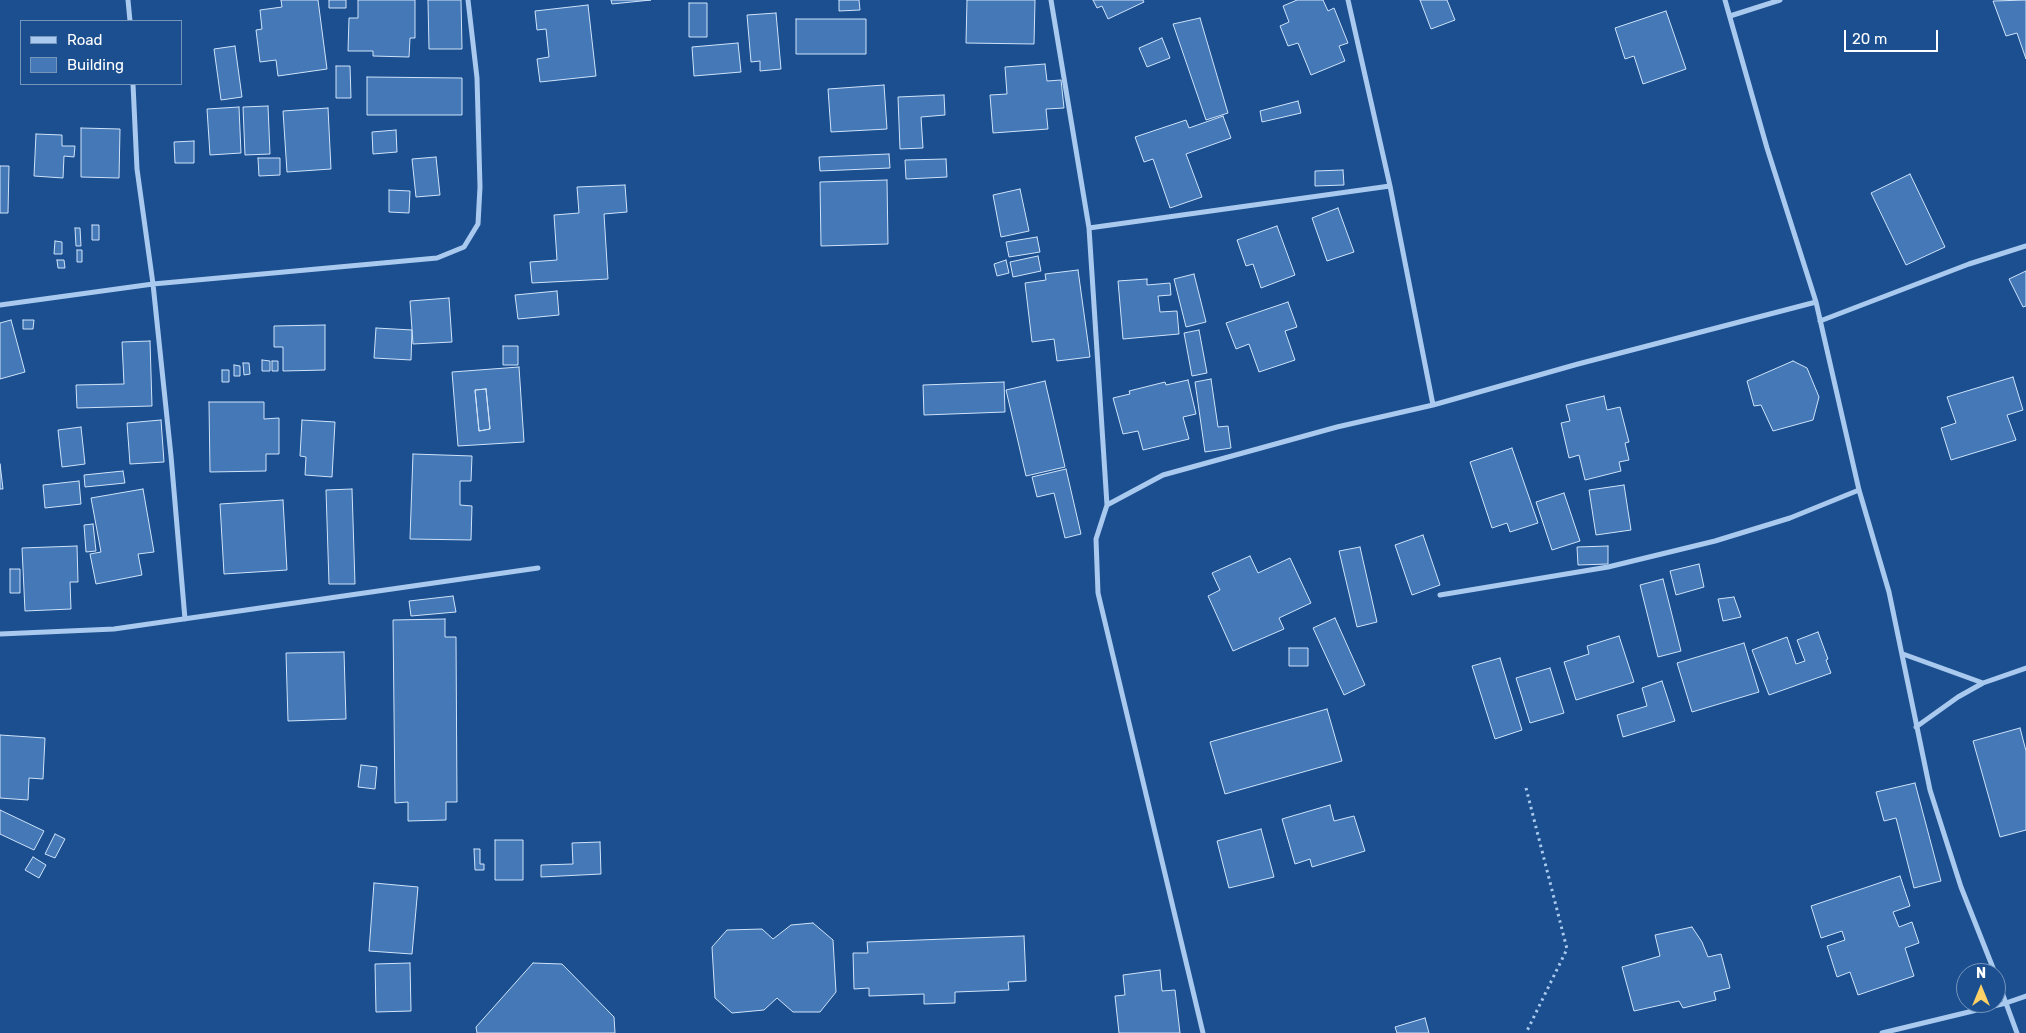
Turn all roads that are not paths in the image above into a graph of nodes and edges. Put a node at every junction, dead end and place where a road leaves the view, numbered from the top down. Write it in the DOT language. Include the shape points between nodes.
graph roads {
  1 [pos="128,0"];
  2 [pos="468,0"];
  3 [pos="1051,0"];
  4 [pos="1348,0"];
  5 [pos="1725,0"];
  6 [pos="1780,0"];
  7 [pos="1730,16"];
  8 [pos="130,20"];
  9 [pos="134,85"];
  10 [pos="1390,186"];
  11 [pos="1089,228"];
  12 [pos="2026,246"];
  13 [pos="152,284"];
  14 [pos="1816,302"];
  15 [pos="0,305"];
  16 [pos="1820,321"];
  17 [pos="1433,405"];
  18 [pos="1859,490"];
  19 [pos="1107,505"];
  20 [pos="538,568"];
  21 [pos="1440,595"];
  22 [pos="185,619"];
  23 [pos="0,634"];
  24 [pos="1903,654"];
  25 [pos="2026,668"];
  26 [pos="1983,683"];
  27 [pos="1916,727"];
  28 [pos="1990,963"];
  29 [pos="2026,996"];
  30 [pos="2006,1002"];
  31 [pos="1962,1013"];
  32 [pos="1204,1033"];
  33 [pos="1882,1033"];
  34 [pos="2017,1033"];
  1 -- 8 [label="street"];
  2 -- 13 [label="street" via="477,78 480,187 478,224 464,247 437,258"];
  3 -- 11 [label="street"];
  4 -- 10 [label="street"];
  5 -- 7 [label="street"];
  6 -- 7 [label="street"];
  7 -- 14 [label="street" via="1766,148"];
  9 -- 13 [label="street" via="137,169"];
  10 -- 11 [label="street"];
  10 -- 17 [label="street"];
  11 -- 19 [label="street"];
  12 -- 16 [label="street" via="1951,270"];
  13 -- 15 [label="street"];
  13 -- 22 [label="street"];
  14 -- 16 [label="street"];
  14 -- 17 [label="street"];
  16 -- 18 [label="street"];
  17 -- 19 [label="street" via="1337,427 1163,475"];
  18 -- 21 [label="street" via="1790,518 1715,541 1608,567"];
  18 -- 24 [label="street" via="1889,592"];
  19 -- 32 [label="street" via="1096,539 1098,593"];
  20 -- 22 [label="street"];
  22 -- 23 [label="street" via="114,629"];
  24 -- 26 [label="street"];
  24 -- 27 [label="street"];
  25 -- 26 [label="street"];
  26 -- 27 [label="street"];
  27 -- 28 [label="street" via="1930,790 1961,887"];
  29 -- 30 [label="street"];
  30 -- 34 [label="street"];
  31 -- 33 [label="street"];
}
